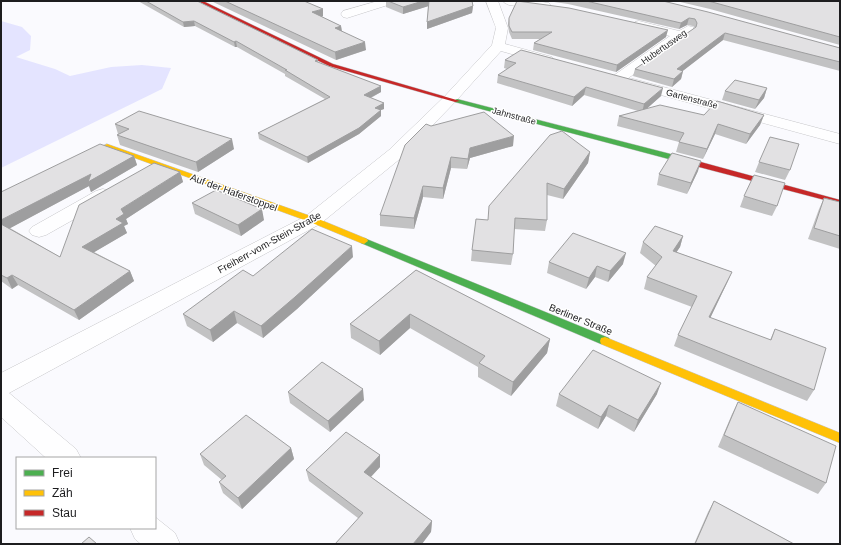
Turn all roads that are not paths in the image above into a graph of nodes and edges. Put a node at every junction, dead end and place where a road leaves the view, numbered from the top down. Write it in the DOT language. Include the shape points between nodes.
graph roads {
  1 [pos="199,1"];
  2 [pos="390,1"];
  3 [pos="492,1"];
  4 [pos="509,1"];
  5 [pos="560,8"];
  6 [pos="347,14"];
  7 [pos="627,22"];
  8 [pos="698,22"];
  9 [pos="681,35"];
  10 [pos="498,46"];
  11 [pos="558,63"];
  12 [pos="603,75"];
  13 [pos="618,79"];
  14 [pos="450,99"];
  15 [pos="840,139"];
  16 [pos="102,144"];
  17 [pos="156,164"];
  18 [pos="135,176"];
  19 [pos="115,188"];
  20 [pos="840,202"];
  21 [pos="313,220"];
  22 [pos="39,231"];
  23 [pos="1,385"];
  24 [pos="1,401"];
  25 [pos="840,438"];
  26 [pos="65,457"];
  27 [pos="147,529"];
  28 [pos="164,544"];
  1 -- 14 [label="street, Jahnstraße" via="331,65"];
  2 -- 6 [label="street"];
  3 -- 10 [label="street" via="502,28"];
  4 -- 5 [label="street"];
  7 -- 9 [label="street"];
  8 -- 9 [label="street, Hubertusweg"];
  9 -- 13 [label="street, Hubertusweg"];
  10 -- 11 [label="street"];
  10 -- 14 [label="street, Freiherr-vom-Stein-Straße"];
  12 -- 13 [label="street, Gartenstraße"];
  13 -- 15 [label="street, Gartenstraße"];
  14 -- 20 [label="street, Jahnstraße"];
  14 -- 21 [label="street, Freiherr-vom-Stein-Straße" via="395,154"];
  16 -- 17 [label="street, Auf der Haferstoppel"];
  17 -- 18 [label="street"];
  17 -- 21 [label="street, Auf der Haferstoppel"];
  19 -- 22 [label="street"];
  21 -- 23 [label="street, Freiherr-vom-Stein-Straße"];
  21 -- 25 [label="street, Berliner Straße"];
  24 -- 26 [label="street"];
  27 -- 28 [label="street"];
}
